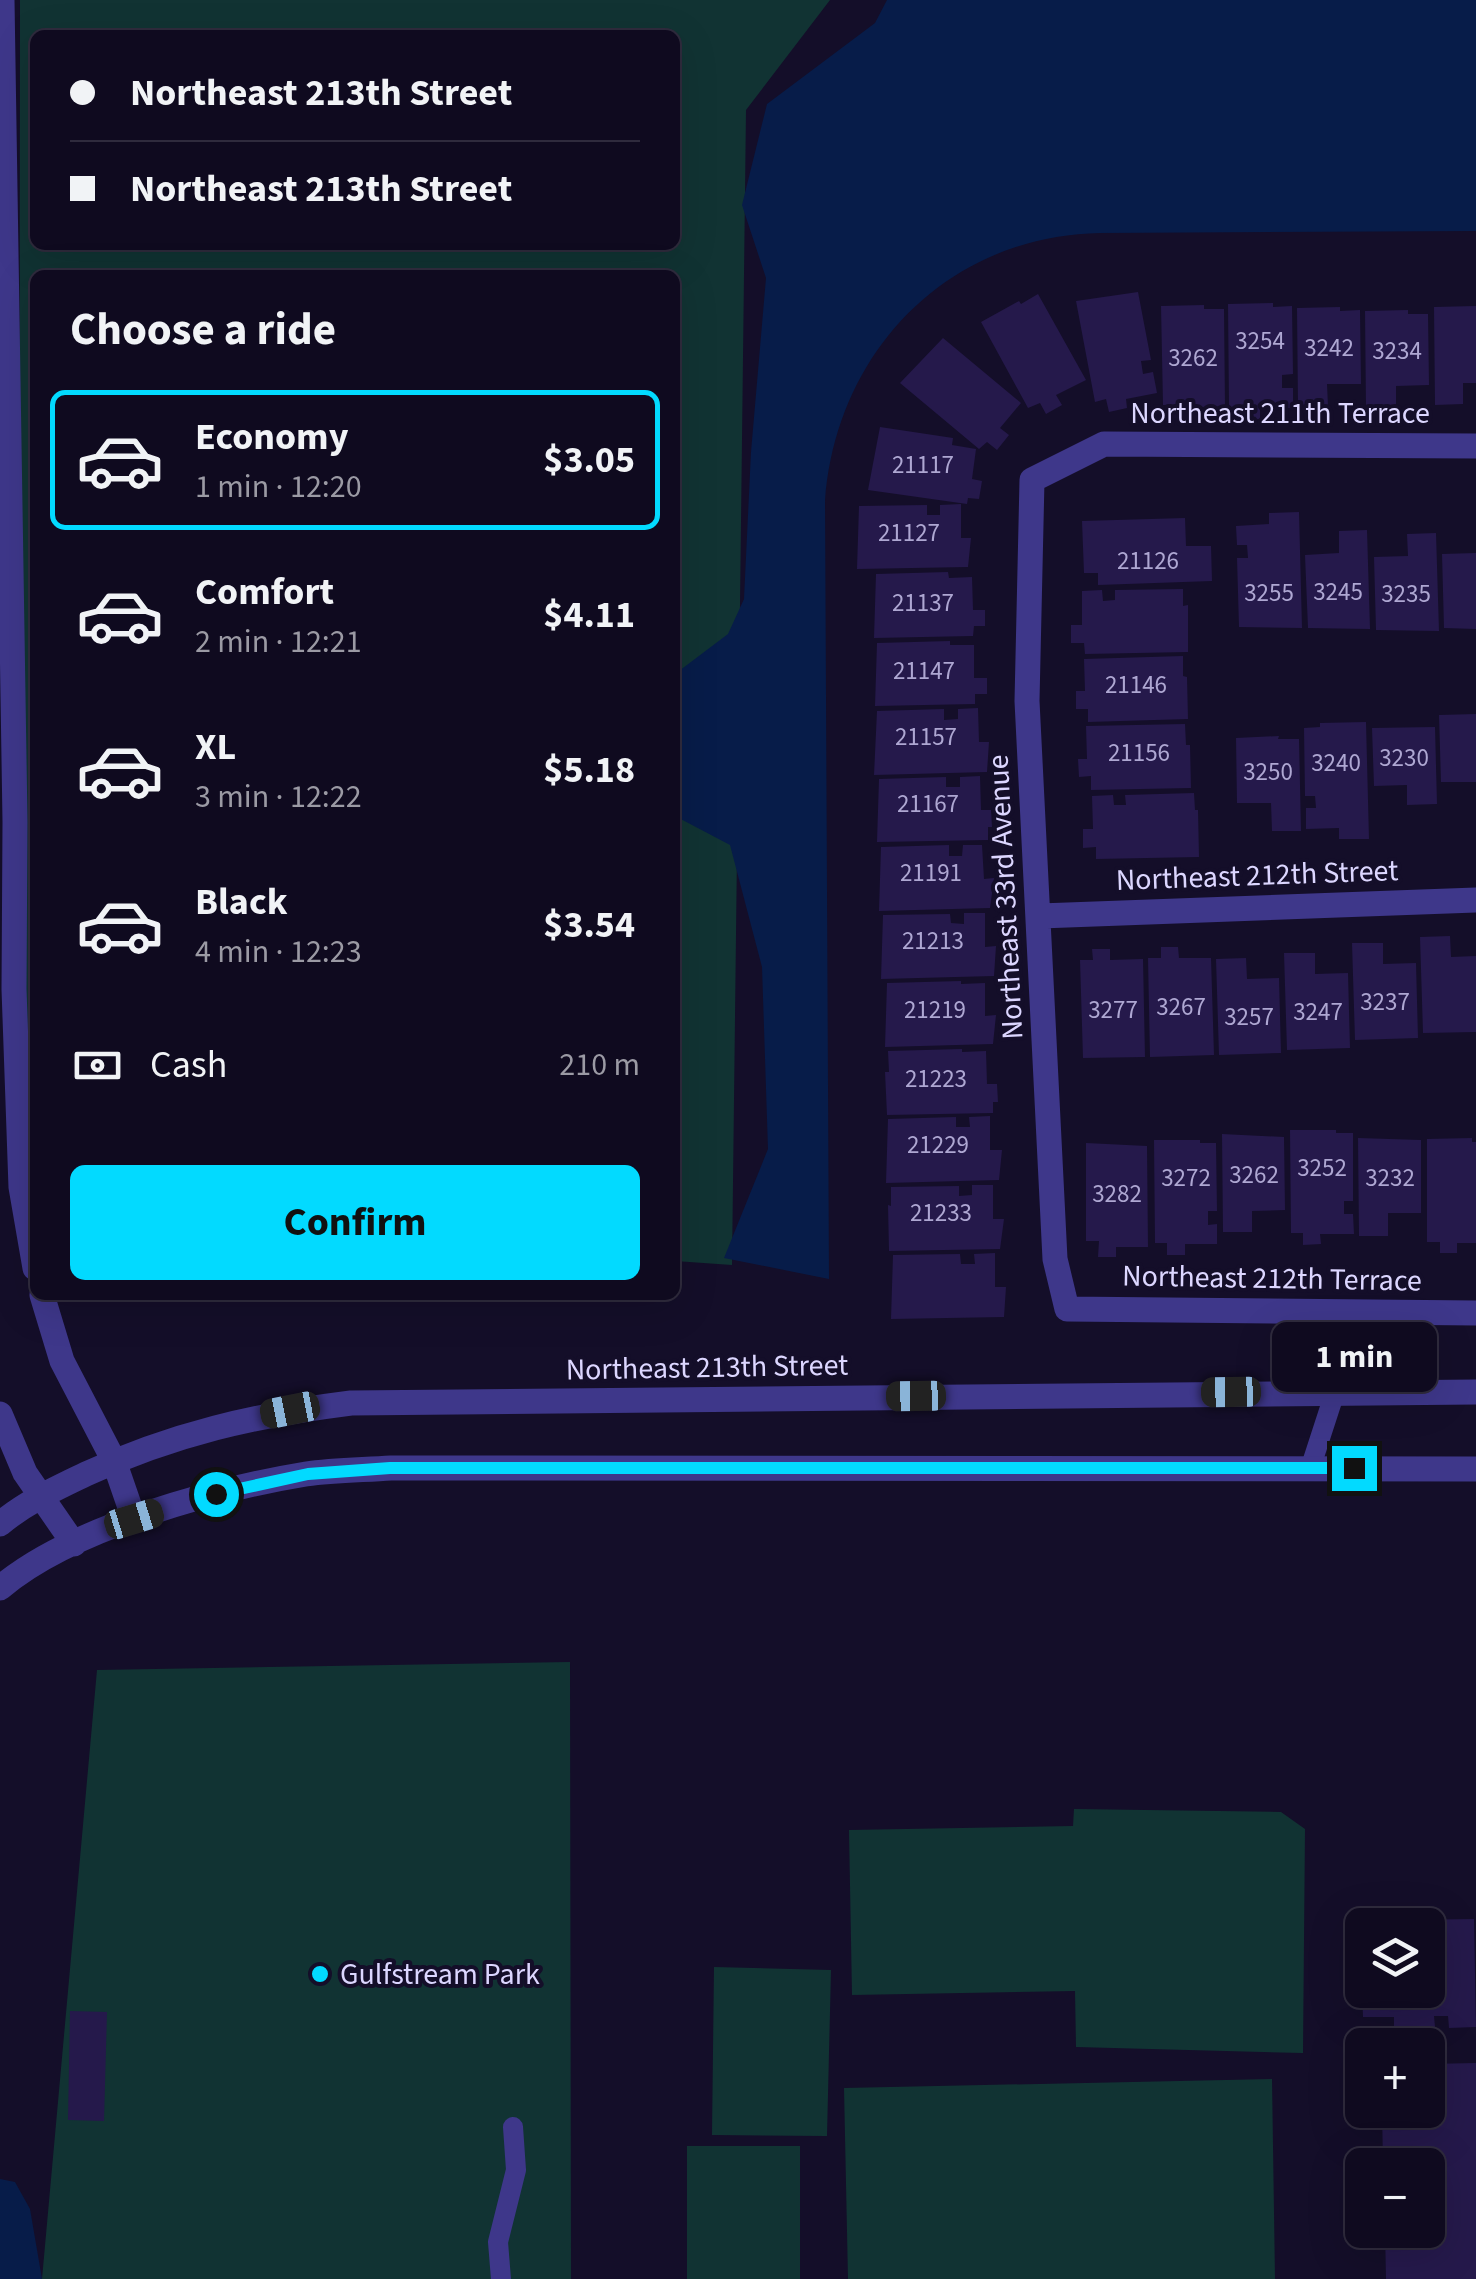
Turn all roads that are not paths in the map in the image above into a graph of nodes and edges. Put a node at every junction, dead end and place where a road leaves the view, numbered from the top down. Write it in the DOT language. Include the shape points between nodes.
graph roads {
  1 [pos="2,0"];
  2 [pos="1476,446"];
  3 [pos="1032,480"];
  4 [pos="1476,900"];
  5 [pos="1040,916"];
  6 [pos="30,1239"];
  7 [pos="44,1300"];
  8 [pos="1067,1309"];
  9 [pos="1476,1313"];
  10 [pos="1335,1392"];
  11 [pos="1476,1392"];
  12 [pos="0,1414"];
  13 [pos="114,1462"];
  14 [pos="1310,1469"];
  15 [pos="1476,1469"];
  16 [pos="41,1495"];
  17 [pos="9,1517"];
  18 [pos="134,1519"];
  19 [pos="74,1544"];
  20 [pos="0,1588"];
  21 [pos="513,2127"];
  22 [pos="501,2279"];
  1 -- 6 [label="street" via="14,990 21,1187"];
  2 -- 3 [label="street, Northeast 211th Terrace" via="1104,444"];
  3 -- 5 [label="street, Northeast 33rd Avenue" via="1027,701"];
  4 -- 5 [label="street, Northeast 212th Street"];
  5 -- 8 [label="street, Northeast 33rd Avenue" via="1054,1259"];
  7 -- 13 [label="street" via="62,1361"];
  8 -- 9 [label="street, Northeast 212th Terrace"];
  10 -- 11 [label="street, Northeast 213th Street"];
  10 -- 13 [label="street, Northeast 213th Street" via="350,1403 224,1423"];
  10 -- 14 [label="lane"];
  12 -- 16 [label="street"];
  13 -- 16 [label="street, Northeast 213th Street"];
  13 -- 18 [label="street"];
  14 -- 15 [label="street"];
  14 -- 18 [label="street" via="390,1468 308,1474"];
  16 -- 17 [label="street, Northeast 213th Street"];
  16 -- 19 [label="street"];
  18 -- 19 [label="street"];
  19 -- 20 [label="street"];
  21 -- 22 [label="lane" via="516,2170 498,2242"];
}
